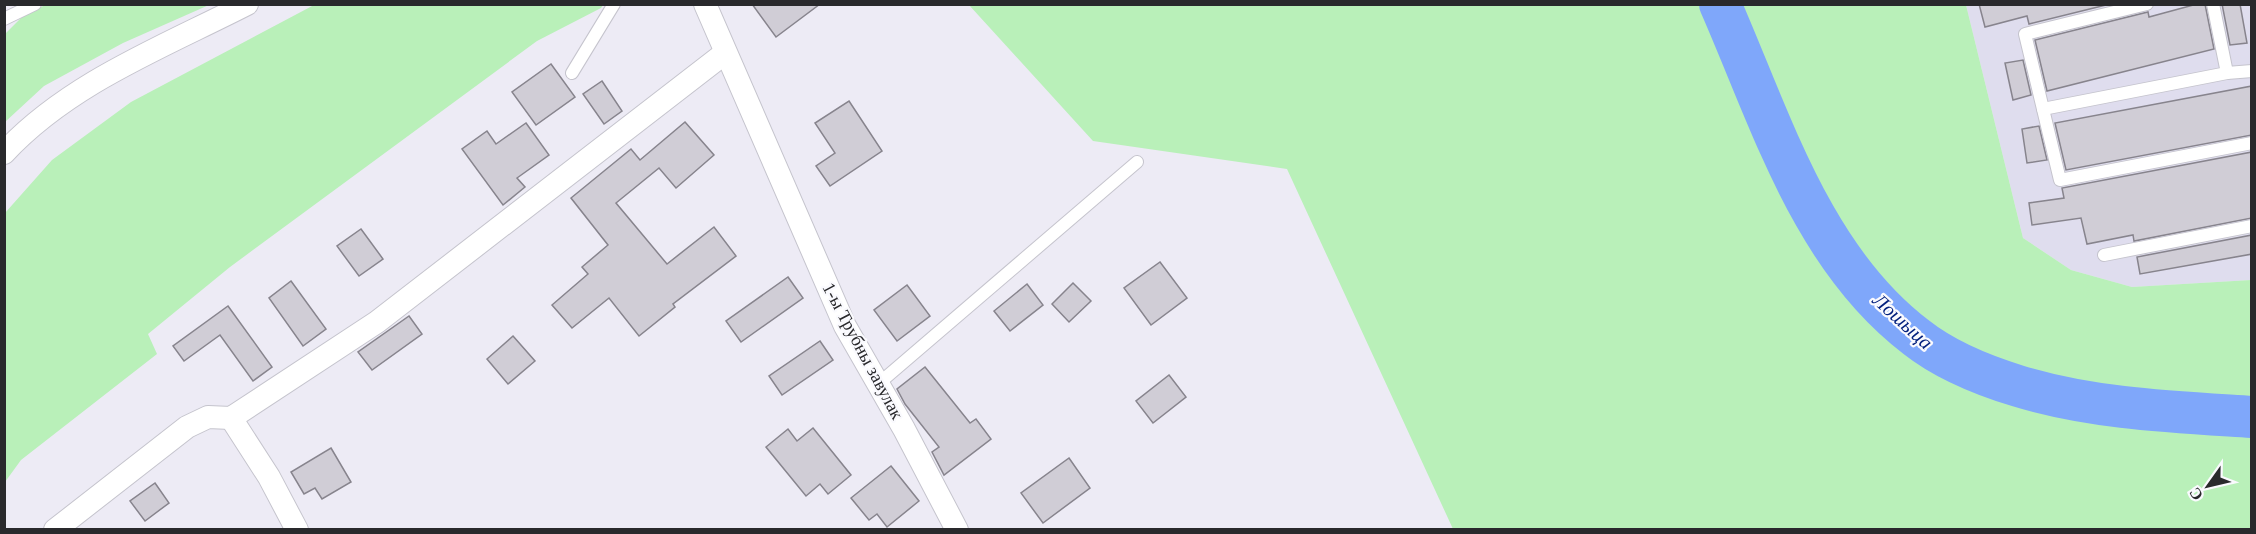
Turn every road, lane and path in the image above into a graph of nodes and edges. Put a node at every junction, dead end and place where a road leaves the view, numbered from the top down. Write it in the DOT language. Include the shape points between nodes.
graph roads {
  1 [pos="35,4"];
  2 [pos="247,4"];
  3 [pos="614,4"];
  4 [pos="705,4"];
  5 [pos="2147,4"];
  6 [pos="2213,4"];
  7 [pos="4,19"];
  8 [pos="725,53"];
  9 [pos="2252,71"];
  10 [pos="572,73"];
  11 [pos="2227,73"];
  12 [pos="2043,110"];
  13 [pos="2252,143"];
  14 [pos="4,153"];
  15 [pos="1137,162"];
  16 [pos="2252,226"];
  17 [pos="2104,255"];
  18 [pos="877,385"];
  19 [pos="231,418"];
  20 [pos="55,530"];
  21 [pos="297,530"];
  22 [pos="957,530"];
  1 -- 7 [label="lane"];
  2 -- 14 [label="street" via="113,72 56,106"];
  3 -- 10 [label="lane"];
  4 -- 8 [label="street, 1-ы Трубны завулак"];
  5 -- 12 [label="lane" via="2025,34"];
  6 -- 11 [label="lane"];
  8 -- 18 [label="street, 1-ы Трубны завулак" via="845,326"];
  8 -- 19 [label="street" via="377,322"];
  9 -- 11 [label="lane"];
  11 -- 12 [label="lane"];
  12 -- 13 [label="lane" via="2060,180"];
  15 -- 18 [label="lane"];
  16 -- 17 [label="lane"];
  18 -- 22 [label="street, 1-ы Трубны завулак"];
  19 -- 20 [label="street" via="208,417 187,427"];
  19 -- 21 [label="street"];
}
